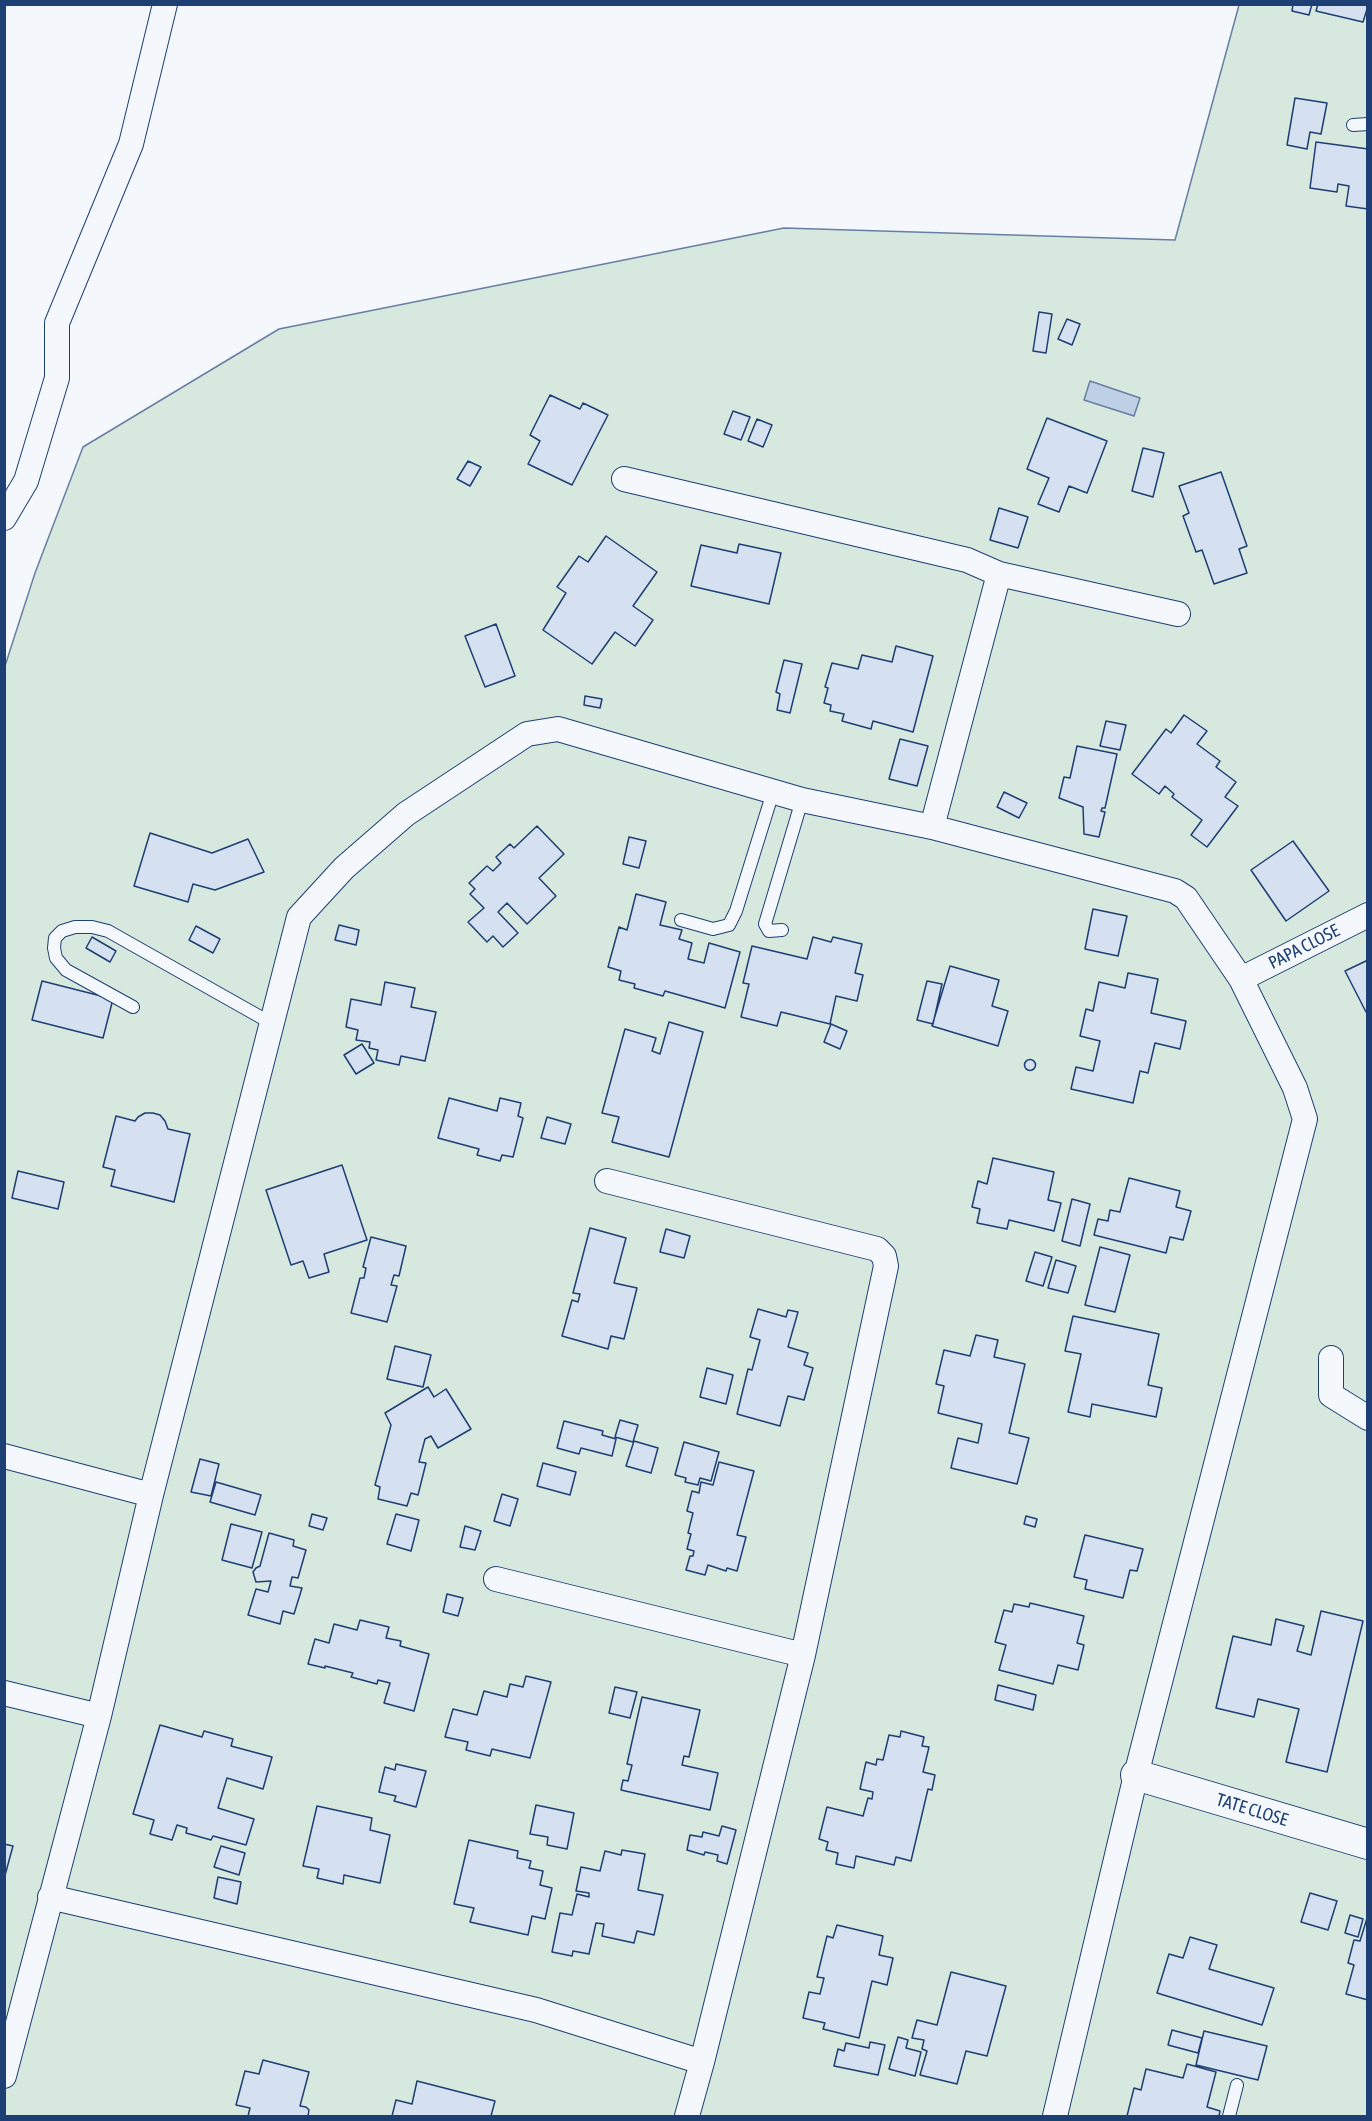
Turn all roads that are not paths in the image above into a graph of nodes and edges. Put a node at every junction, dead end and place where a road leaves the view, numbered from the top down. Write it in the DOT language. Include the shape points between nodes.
graph roads {
  1 [pos="165,4"];
  2 [pos="1368,124"];
  3 [pos="1353,125"];
  4 [pos="624,479"];
  5 [pos="4,518"];
  6 [pos="999,574"];
  7 [pos="1178,614"];
  8 [pos="773,792"];
  9 [pos="802,800"];
  10 [pos="932,827"];
  11 [pos="1368,915"];
  12 [pos="681,920"];
  13 [pos="782,930"];
  14 [pos="1241,979"];
  15 [pos="133,1007"];
  16 [pos="271,1023"];
  17 [pos="607,1181"];
  18 [pos="1331,1358"];
  19 [pos="1368,1418"];
  20 [pos="4,1456"];
  21 [pos="151,1495"];
  22 [pos="496,1580"];
  23 [pos="803,1655"];
  24 [pos="4,1693"];
  25 [pos="99,1716"];
  26 [pos="1136,1775"];
  27 [pos="1368,1844"];
  28 [pos="50,1897"];
  29 [pos="702,2062"];
  30 [pos="4,2076"];
  31 [pos="1237,2085"];
  32 [pos="687,2116"];
  33 [pos="1055,2116"];
  34 [pos="1229,2116"];
  1 -- 5 [label="street" via="131,144 57,323 57,378 26,481"];
  2 -- 3 [label="lane"];
  4 -- 6 [label="street" via="967,560"];
  6 -- 7 [label="street"];
  6 -- 10 [label="street"];
  8 -- 9 [label="street"];
  8 -- 12 [label="lane" via="729,926 713,929"];
  8 -- 16 [label="street" via="558,729 527,734 406,814 344,868 299,917"];
  9 -- 10 [label="street"];
  9 -- 13 [label="lane" via="765,924 769,931"];
  10 -- 14 [label="street" via="1175,891 1186,898"];
  11 -- 14 [label="street, PAPA CLOSE"];
  14 -- 26 [label="street" via="1295,1088 1305,1119"];
  15 -- 16 [label="lane" via="66,970 56,958 55,938 75,927 108,931"];
  16 -- 21 [label="street"];
  17 -- 23 [label="street" via="877,1249 884,1256 886,1266"];
  18 -- 19 [label="street" via="1331,1395"];
  20 -- 21 [label="street"];
  21 -- 25 [label="street"];
  22 -- 23 [label="street"];
  23 -- 29 [label="street"];
  24 -- 25 [label="street"];
  25 -- 28 [label="street"];
  26 -- 27 [label="street, TATE CLOSE"];
  26 -- 33 [label="street"];
  28 -- 29 [label="street" via="536,2010"];
  28 -- 30 [label="street"];
  29 -- 32 [label="street"];
  31 -- 34 [label="lane"];
}
